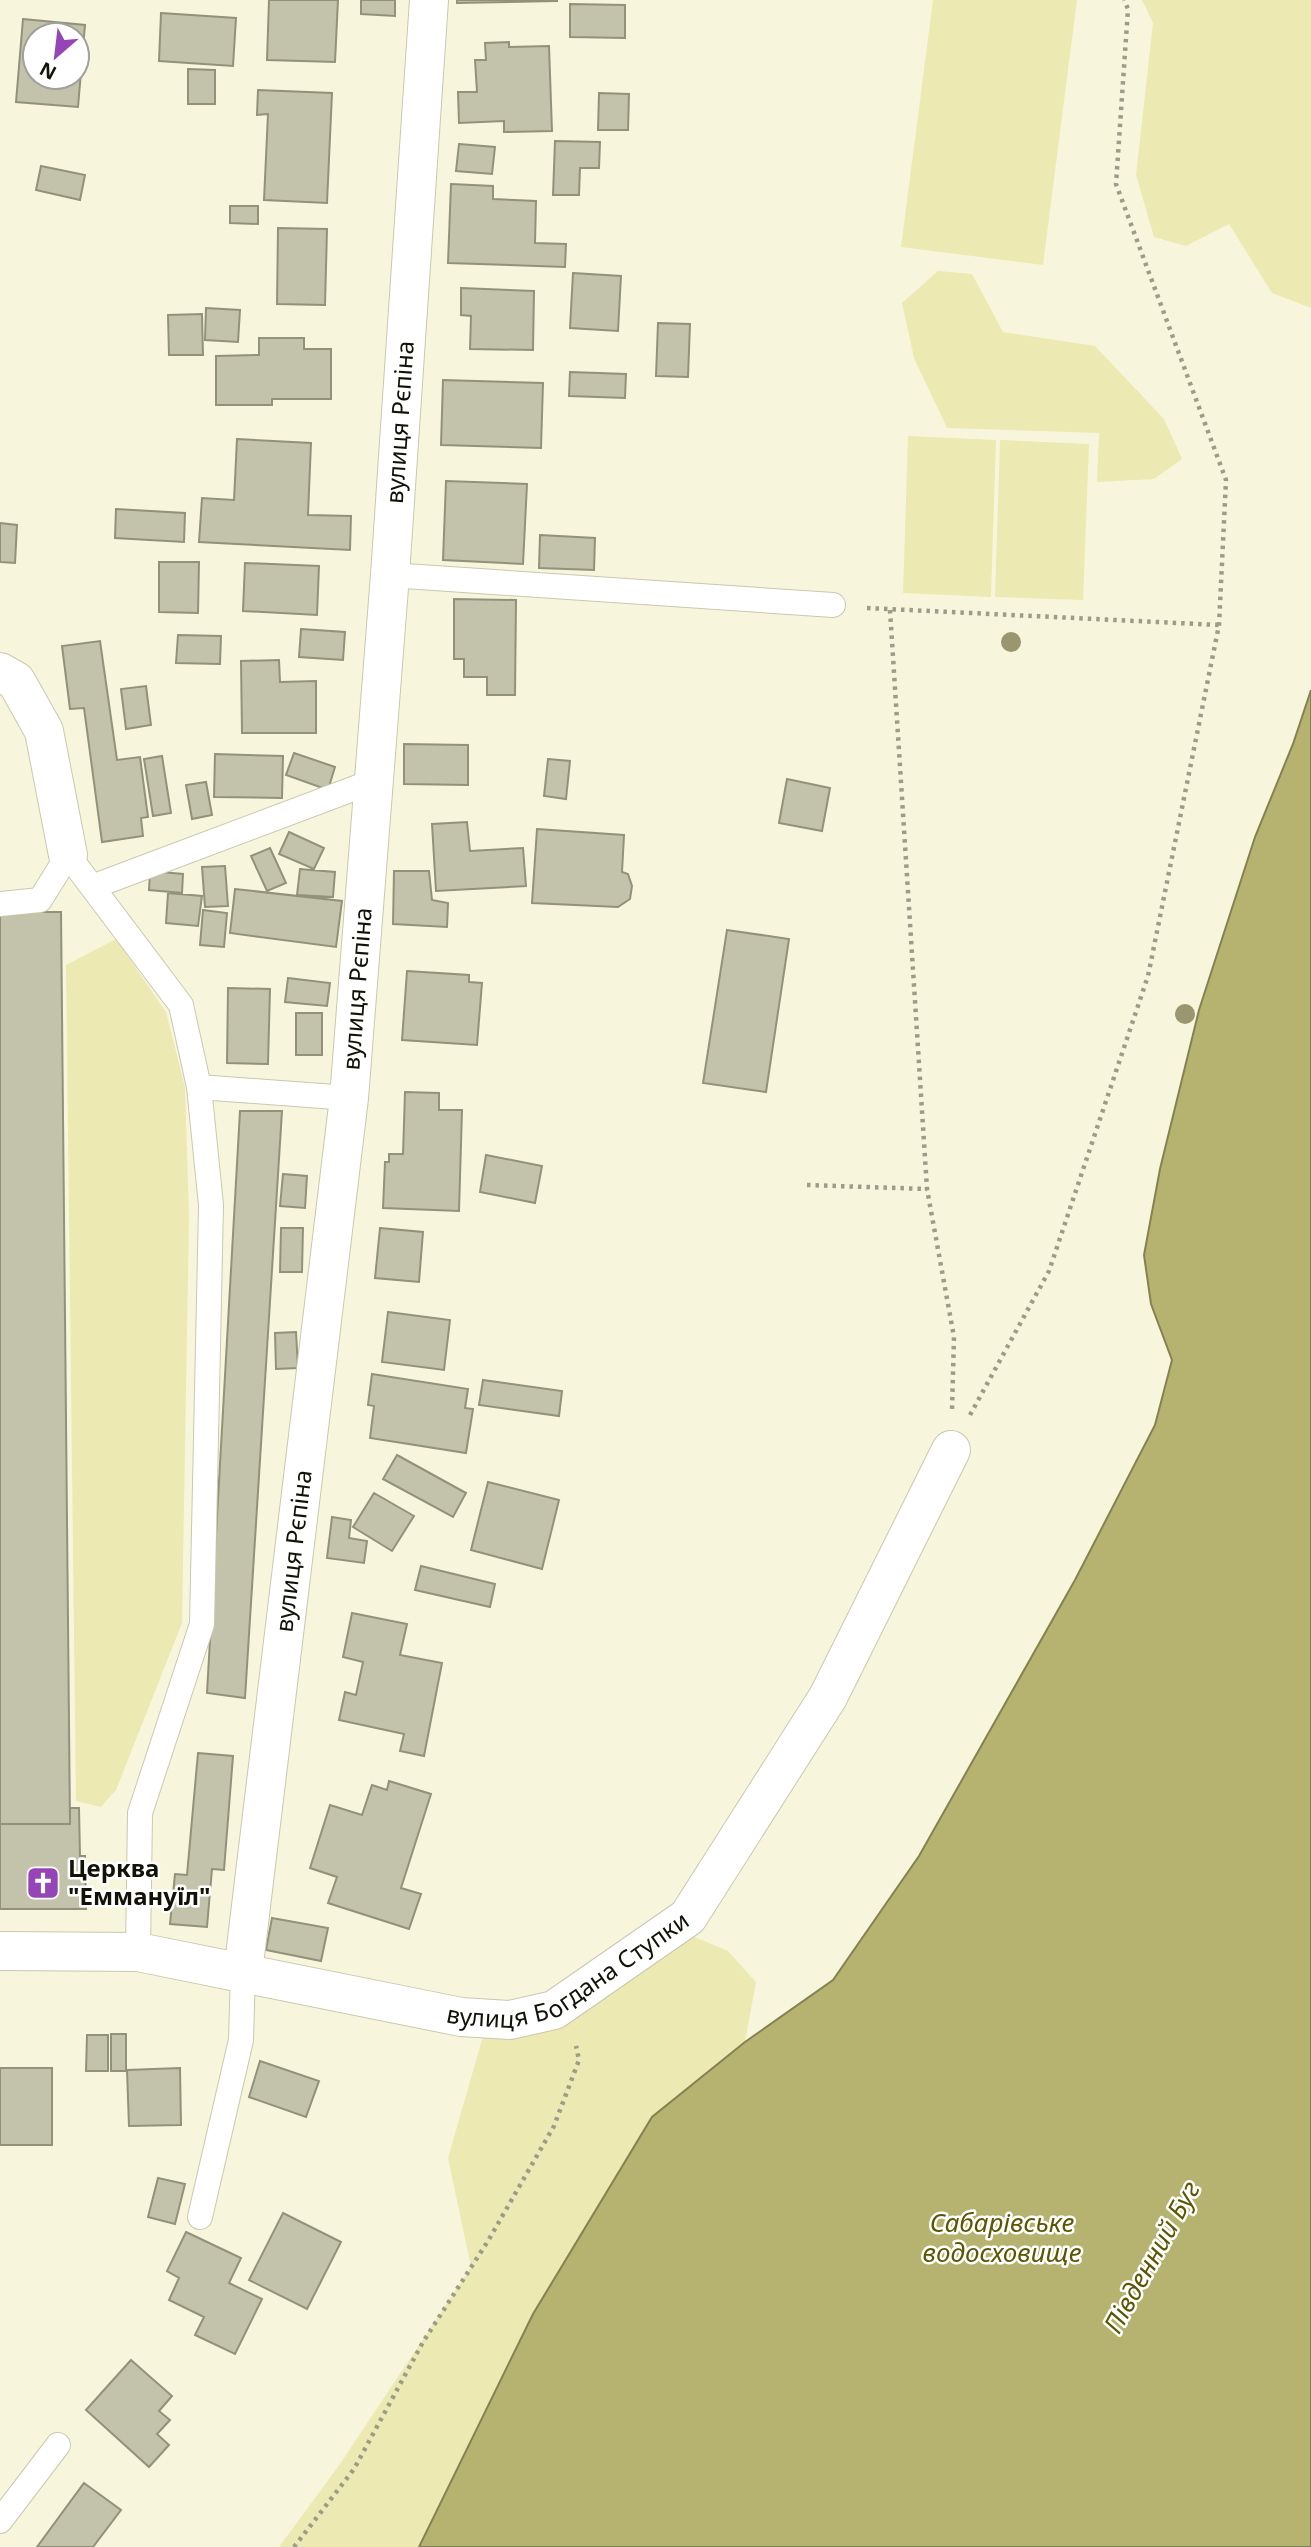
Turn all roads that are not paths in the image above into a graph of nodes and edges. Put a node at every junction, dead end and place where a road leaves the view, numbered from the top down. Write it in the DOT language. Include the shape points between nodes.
graph roads {
  1 [pos="429,0"];
  2 [pos="390,575"];
  3 [pos="833,606"];
  4 [pos="0,672"];
  5 [pos="374,781"];
  6 [pos="68,855"];
  7 [pos="92,887"];
  8 [pos="0,904"];
  9 [pos="199,1087"];
  10 [pos="349,1098"];
  11 [pos="951,1450"];
  12 [pos="0,1951"];
  13 [pos="138,1952"];
  14 [pos="243,1972"];
  15 [pos="200,2217"];
  16 [pos="58,2445"];
  17 [pos="0,2521"];
  1 -- 2 [label="street, вулиця Рєпіна"];
  2 -- 3 [label="lane"];
  2 -- 5 [label="street, вулиця Рєпіна"];
  4 -- 6 [label="street" via="16,681 44,731"];
  5 -- 7 [label="lane"];
  5 -- 10 [label="street, вулиця Рєпіна"];
  6 -- 7 [label="lane"];
  6 -- 8 [label="lane" via="40,900"];
  7 -- 9 [label="lane" via="181,1006"];
  9 -- 10 [label="lane"];
  9 -- 13 [label="lane" via="211,1205 202,1623 140,1813"];
  10 -- 14 [label="street, вулиця Рєпіна"];
  11 -- 14 [label="street, вулиця Богдана Ступки" via="828,1697 688,1917 554,2010 510,2020 461,2017"];
  12 -- 13 [label="street, вулиця Богдана Ступки"];
  13 -- 14 [label="street, вулиця Богдана Ступки"];
  14 -- 15 [label="lane" via="241,2040"];
  16 -- 17 [label="lane"];
}
